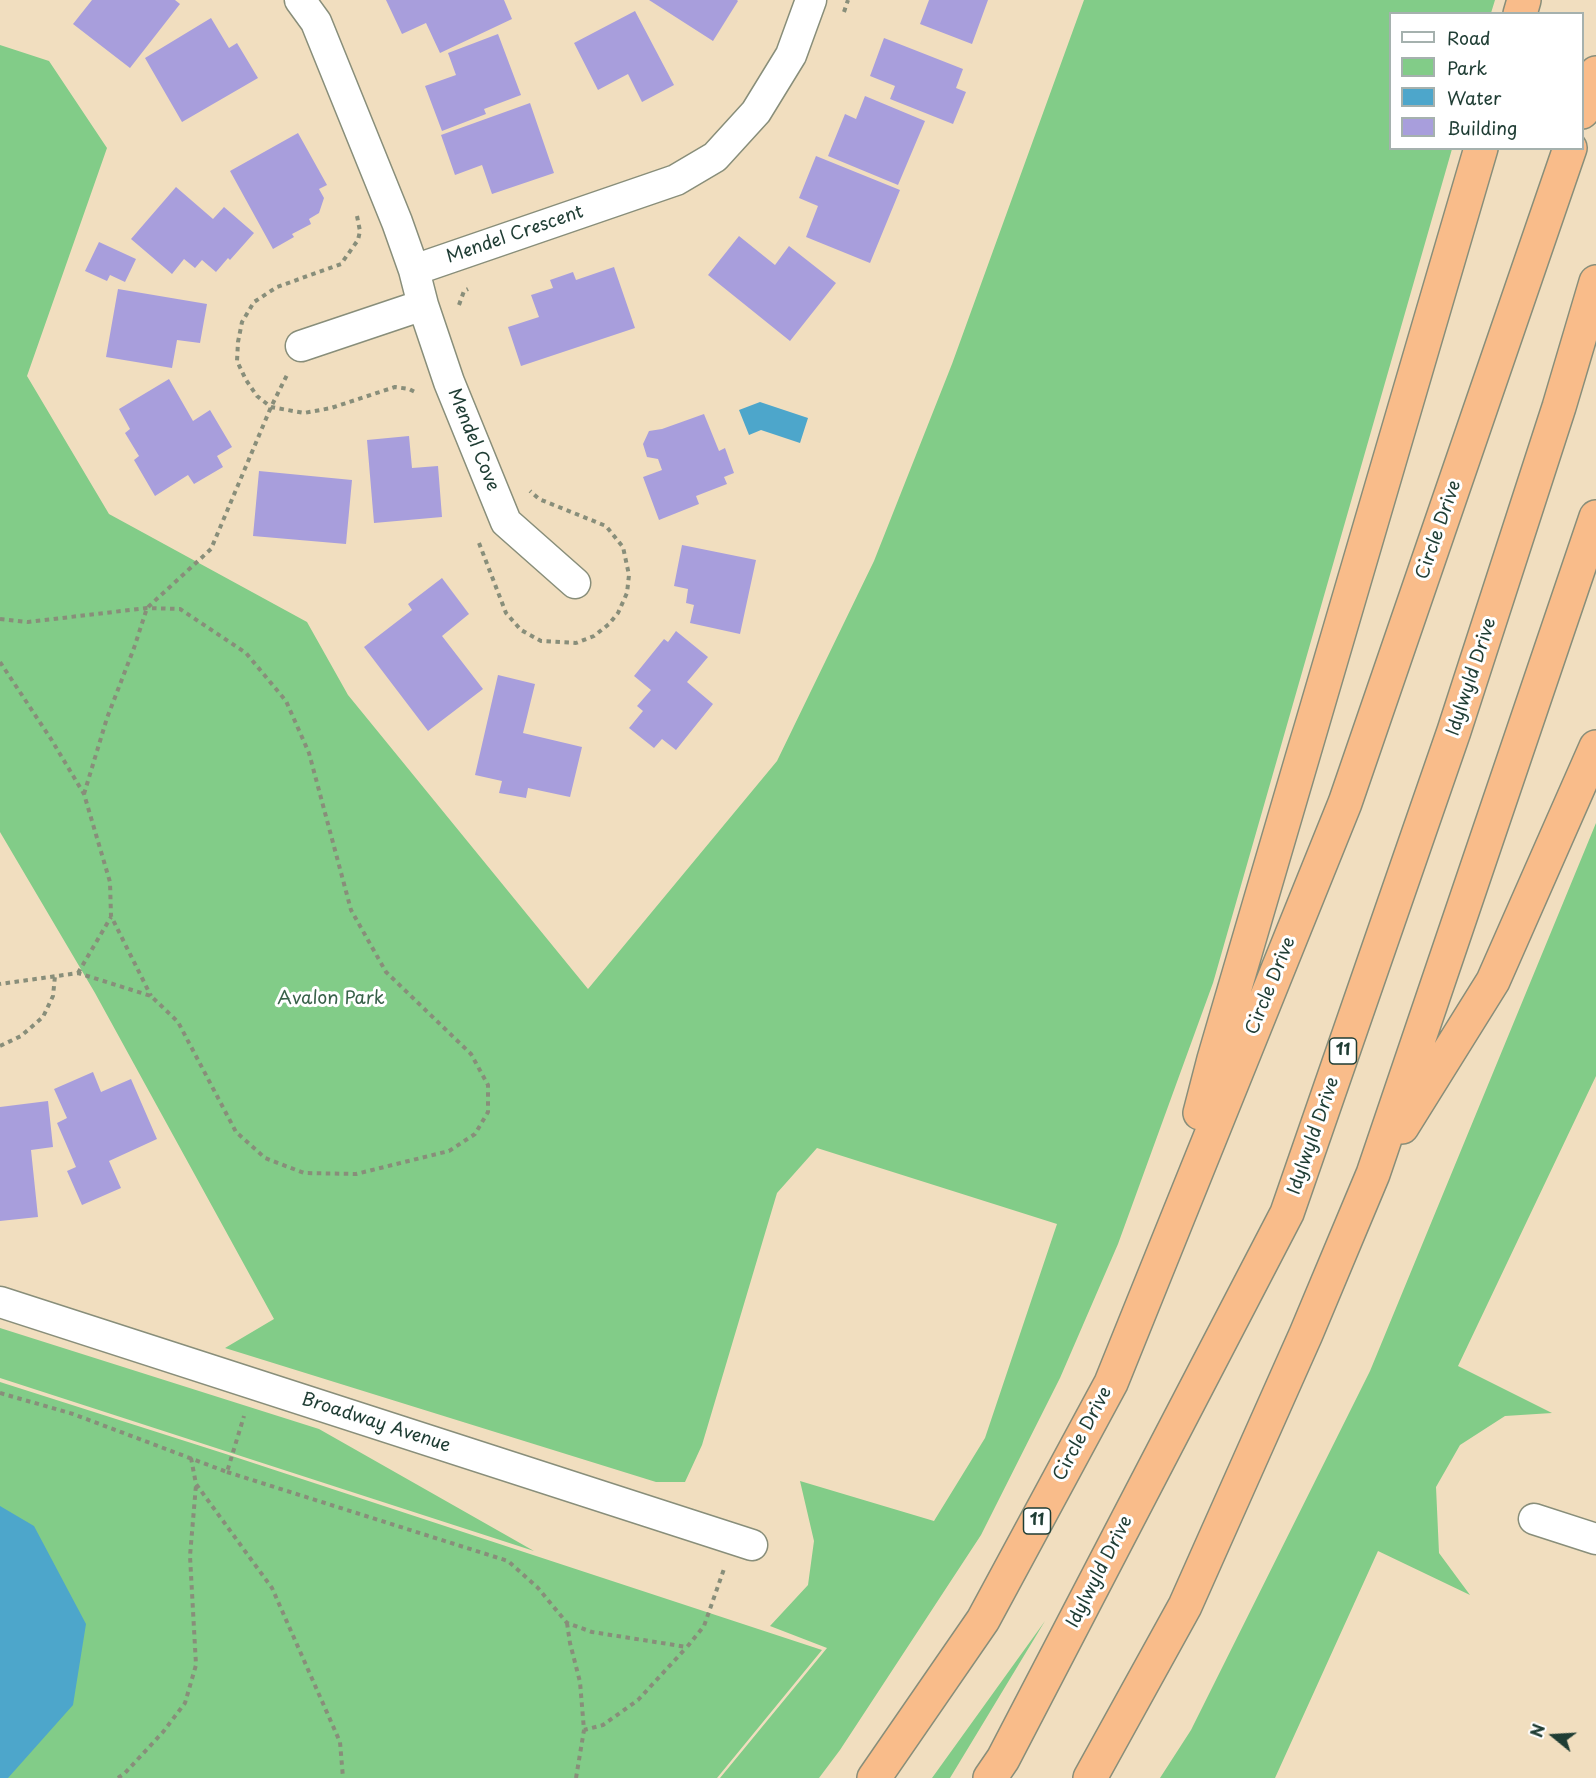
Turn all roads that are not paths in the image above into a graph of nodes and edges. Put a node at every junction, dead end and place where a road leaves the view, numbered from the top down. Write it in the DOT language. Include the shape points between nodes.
graph roads {
  1 [pos="300,0"];
  2 [pos="811,0"];
  3 [pos="1596,73"];
  4 [pos="1584,106"];
  5 [pos="1480,150"];
  6 [pos="1569,150"];
  7 [pos="414,270"];
  8 [pos="1596,282"];
  9 [pos="423,305"];
  10 [pos="301,346"];
  11 [pos="1596,517"];
  12 [pos="576,583"];
  13 [pos="1596,747"];
  14 [pos="1372,1174"];
  15 [pos="1165,1246"];
  16 [pos="0,1302"];
  17 [pos="1534,1519"];
  18 [pos="1596,1539"];
  19 [pos="744,1542"];
  20 [pos="874,1778"];
  21 [pos="990,1778"];
  22 [pos="1090,1778"];
  1 -- 7 [label="street" via="316,22"];
  2 -- 7 [label="street, Mendel Crescent" via="791,55 756,112 715,157 676,180"];
  3 -- 4 [label="highway"];
  5 -- 15 [label="highway" via="1214,1059"];
  6 -- 15 [label="highway, Circle Drive / 11" via="1345,803"];
  7 -- 9 [label="street, Mendel Cove"];
  8 -- 21 [label="highway, Idylwyld Drive / 11" via="1454,731 1287,1213"];
  9 -- 10 [label="street"];
  9 -- 12 [label="street, Mendel Cove" via="449,382 506,522"];
  11 -- 14 [label="highway"];
  13 -- 14 [label="highway" via="1493,981"];
  14 -- 22 [label="highway" via="1185,1606"];
  15 -- 20 [label="highway, Circle Drive / 11" via="1111,1383 983,1620"];
  16 -- 19 [label="street, Broadway Avenue"];
  17 -- 18 [label="street"];
}
